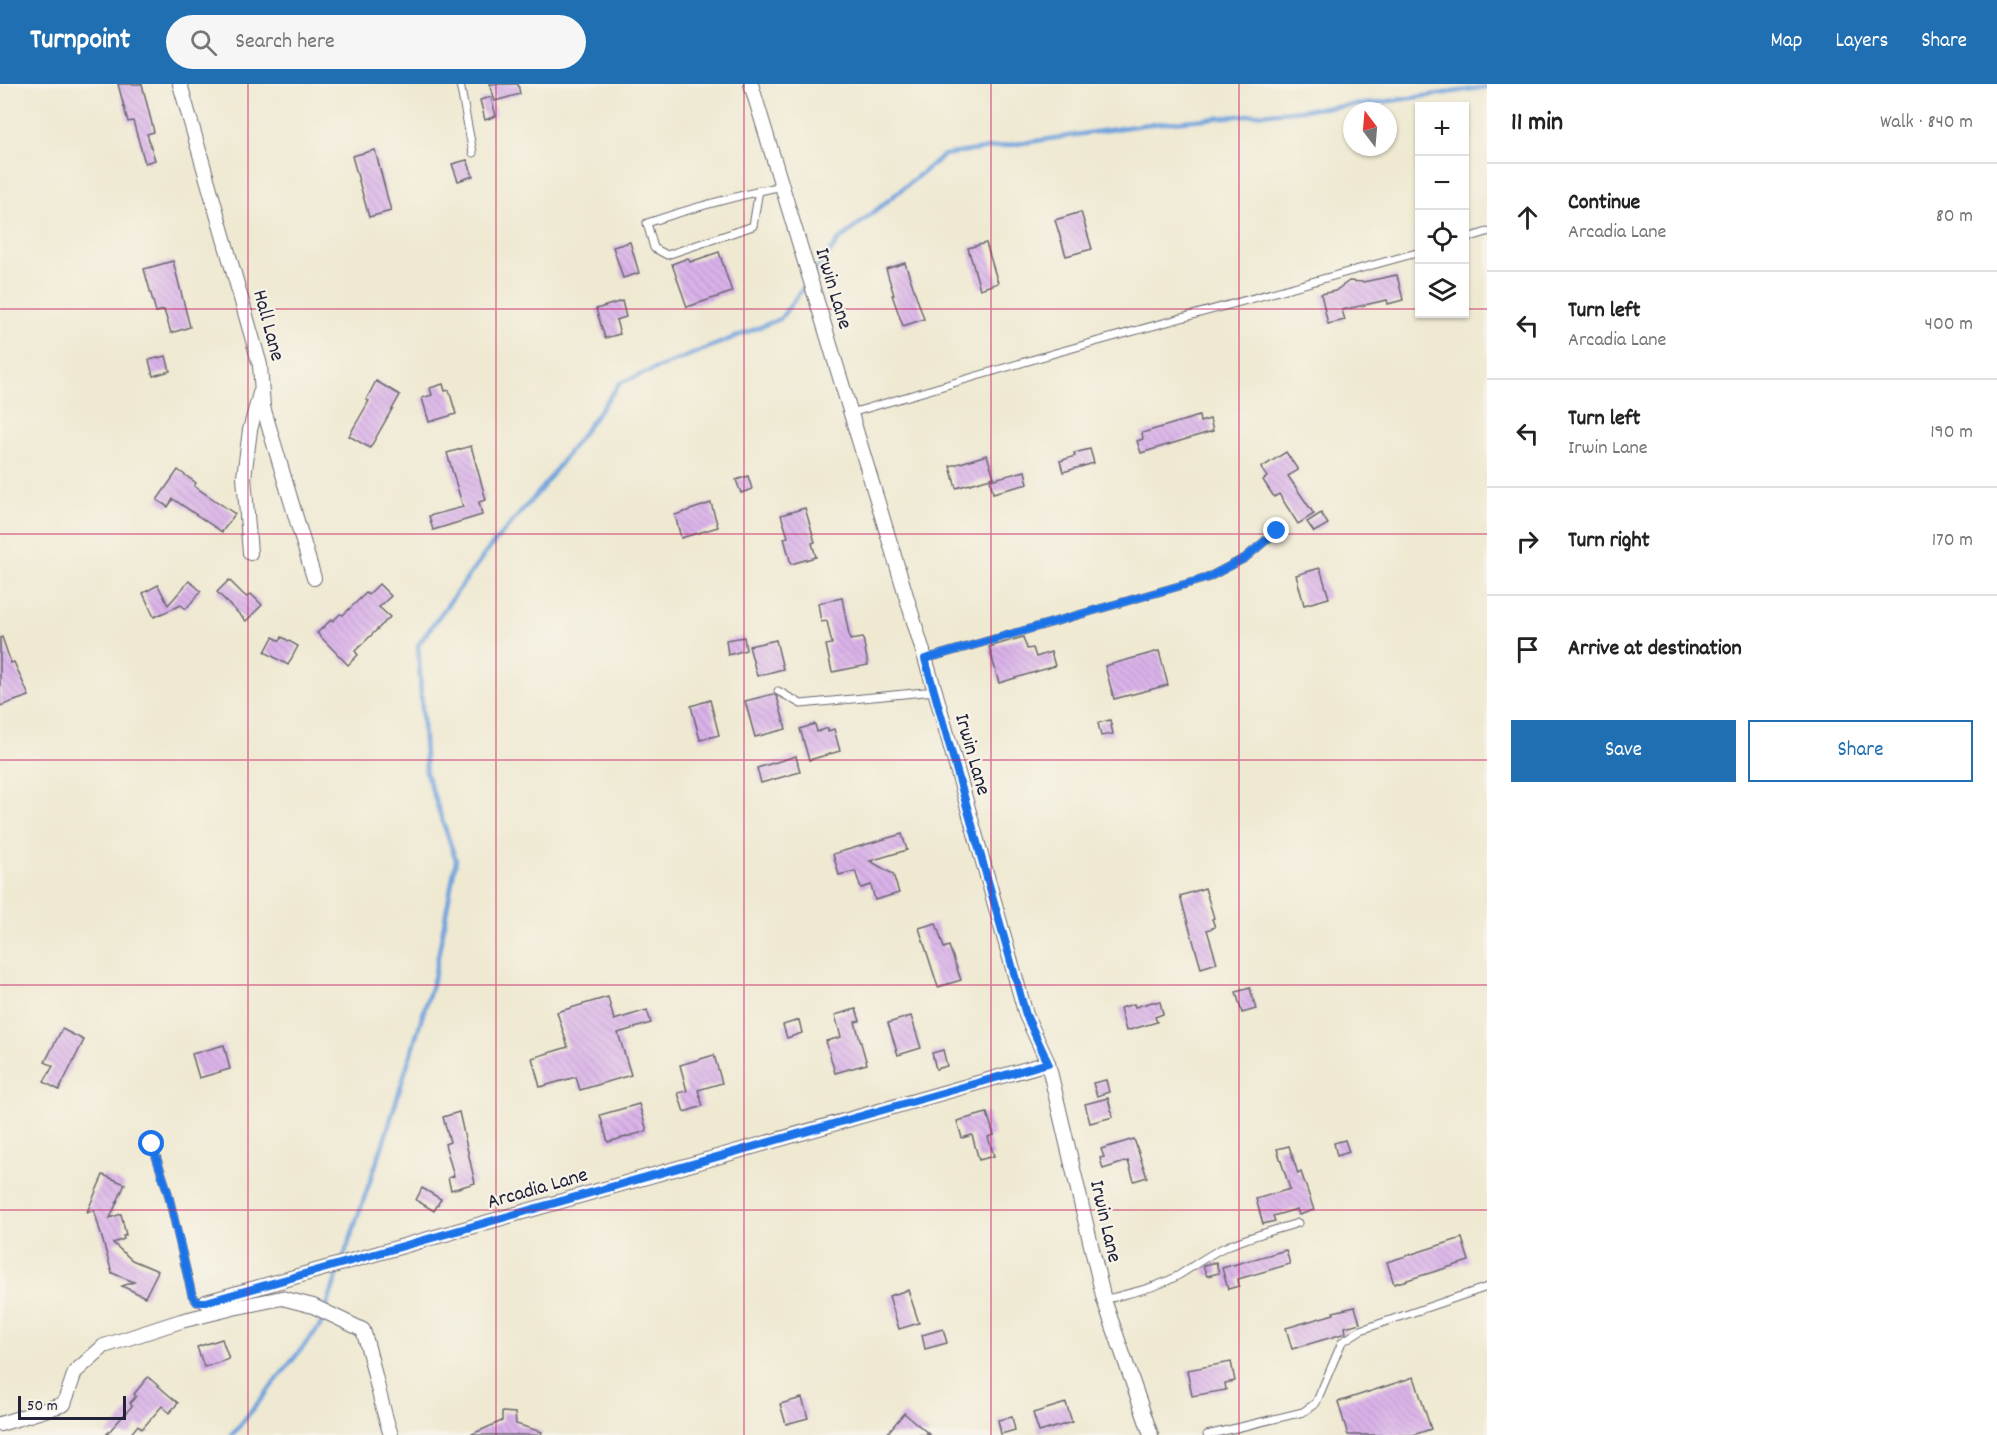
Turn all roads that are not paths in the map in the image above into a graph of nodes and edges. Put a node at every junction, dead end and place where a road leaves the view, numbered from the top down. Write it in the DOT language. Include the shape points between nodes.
graph roads {
  1 [pos="180,84"];
  2 [pos="460,84"];
  3 [pos="751,84"];
  4 [pos="473,153"];
  5 [pos="782,186"];
  6 [pos="759,190"];
  7 [pos="1487,232"];
  8 [pos="1469,237"];
  9 [pos="1415,253"];
  10 [pos="262,385"];
  11 [pos="851,413"];
  12 [pos="1277,531"];
  13 [pos="250,553"];
  14 [pos="314,578"];
  15 [pos="925,659"];
  16 [pos="778,691"];
  17 [pos="935,691"];
  18 [pos="1048,1063"];
  19 [pos="152,1144"];
  20 [pos="1298,1223"];
  21 [pos="1487,1287"];
  22 [pos="1104,1300"];
  23 [pos="206,1302"];
  24 [pos="0,1424"];
  25 [pos="391,1435"];
  26 [pos="1151,1435"];
  27 [pos="1208,1435"];
  1 -- 10 [label="street, Hall Lane" via="260,365"];
  2 -- 4 [label="lane"];
  3 -- 5 [label="street, Irwin Lane"];
  5 -- 6 [label="lane"];
  5 -- 11 [label="street, Irwin Lane"];
  6 -- 6 [label="lane" via="647,223 654,248 667,255 753,226"];
  7 -- 8 [label="lane"];
  9 -- 11 [label="lane"];
  10 -- 13 [label="street" via="250,430 244,477"];
  10 -- 14 [label="street, Hall Lane" via="263,406"];
  11 -- 15 [label="street, Irwin Lane"];
  12 -- 15 [label="lane" via="1245,558 1207,578"];
  15 -- 17 [label="street, Irwin Lane"];
  16 -- 17 [label="lane" via="801,704"];
  17 -- 18 [label="street, Irwin Lane" via="1026,1015"];
  18 -- 22 [label="street, Irwin Lane"];
  18 -- 23 [label="street, Arcadia Lane"];
  19 -- 23 [label="lane, Arcadia Lane" via="192,1295 197,1302"];
  20 -- 22 [label="lane" via="1223,1248 1159,1284"];
  21 -- 27 [label="lane" via="1361,1330 1342,1342 1316,1403 1303,1412"];
  22 -- 26 [label="street, Irwin Lane"];
  24 -- 25 [label="street" via="64,1404 75,1372 104,1346 181,1321 282,1298 313,1306 363,1330"];
}
